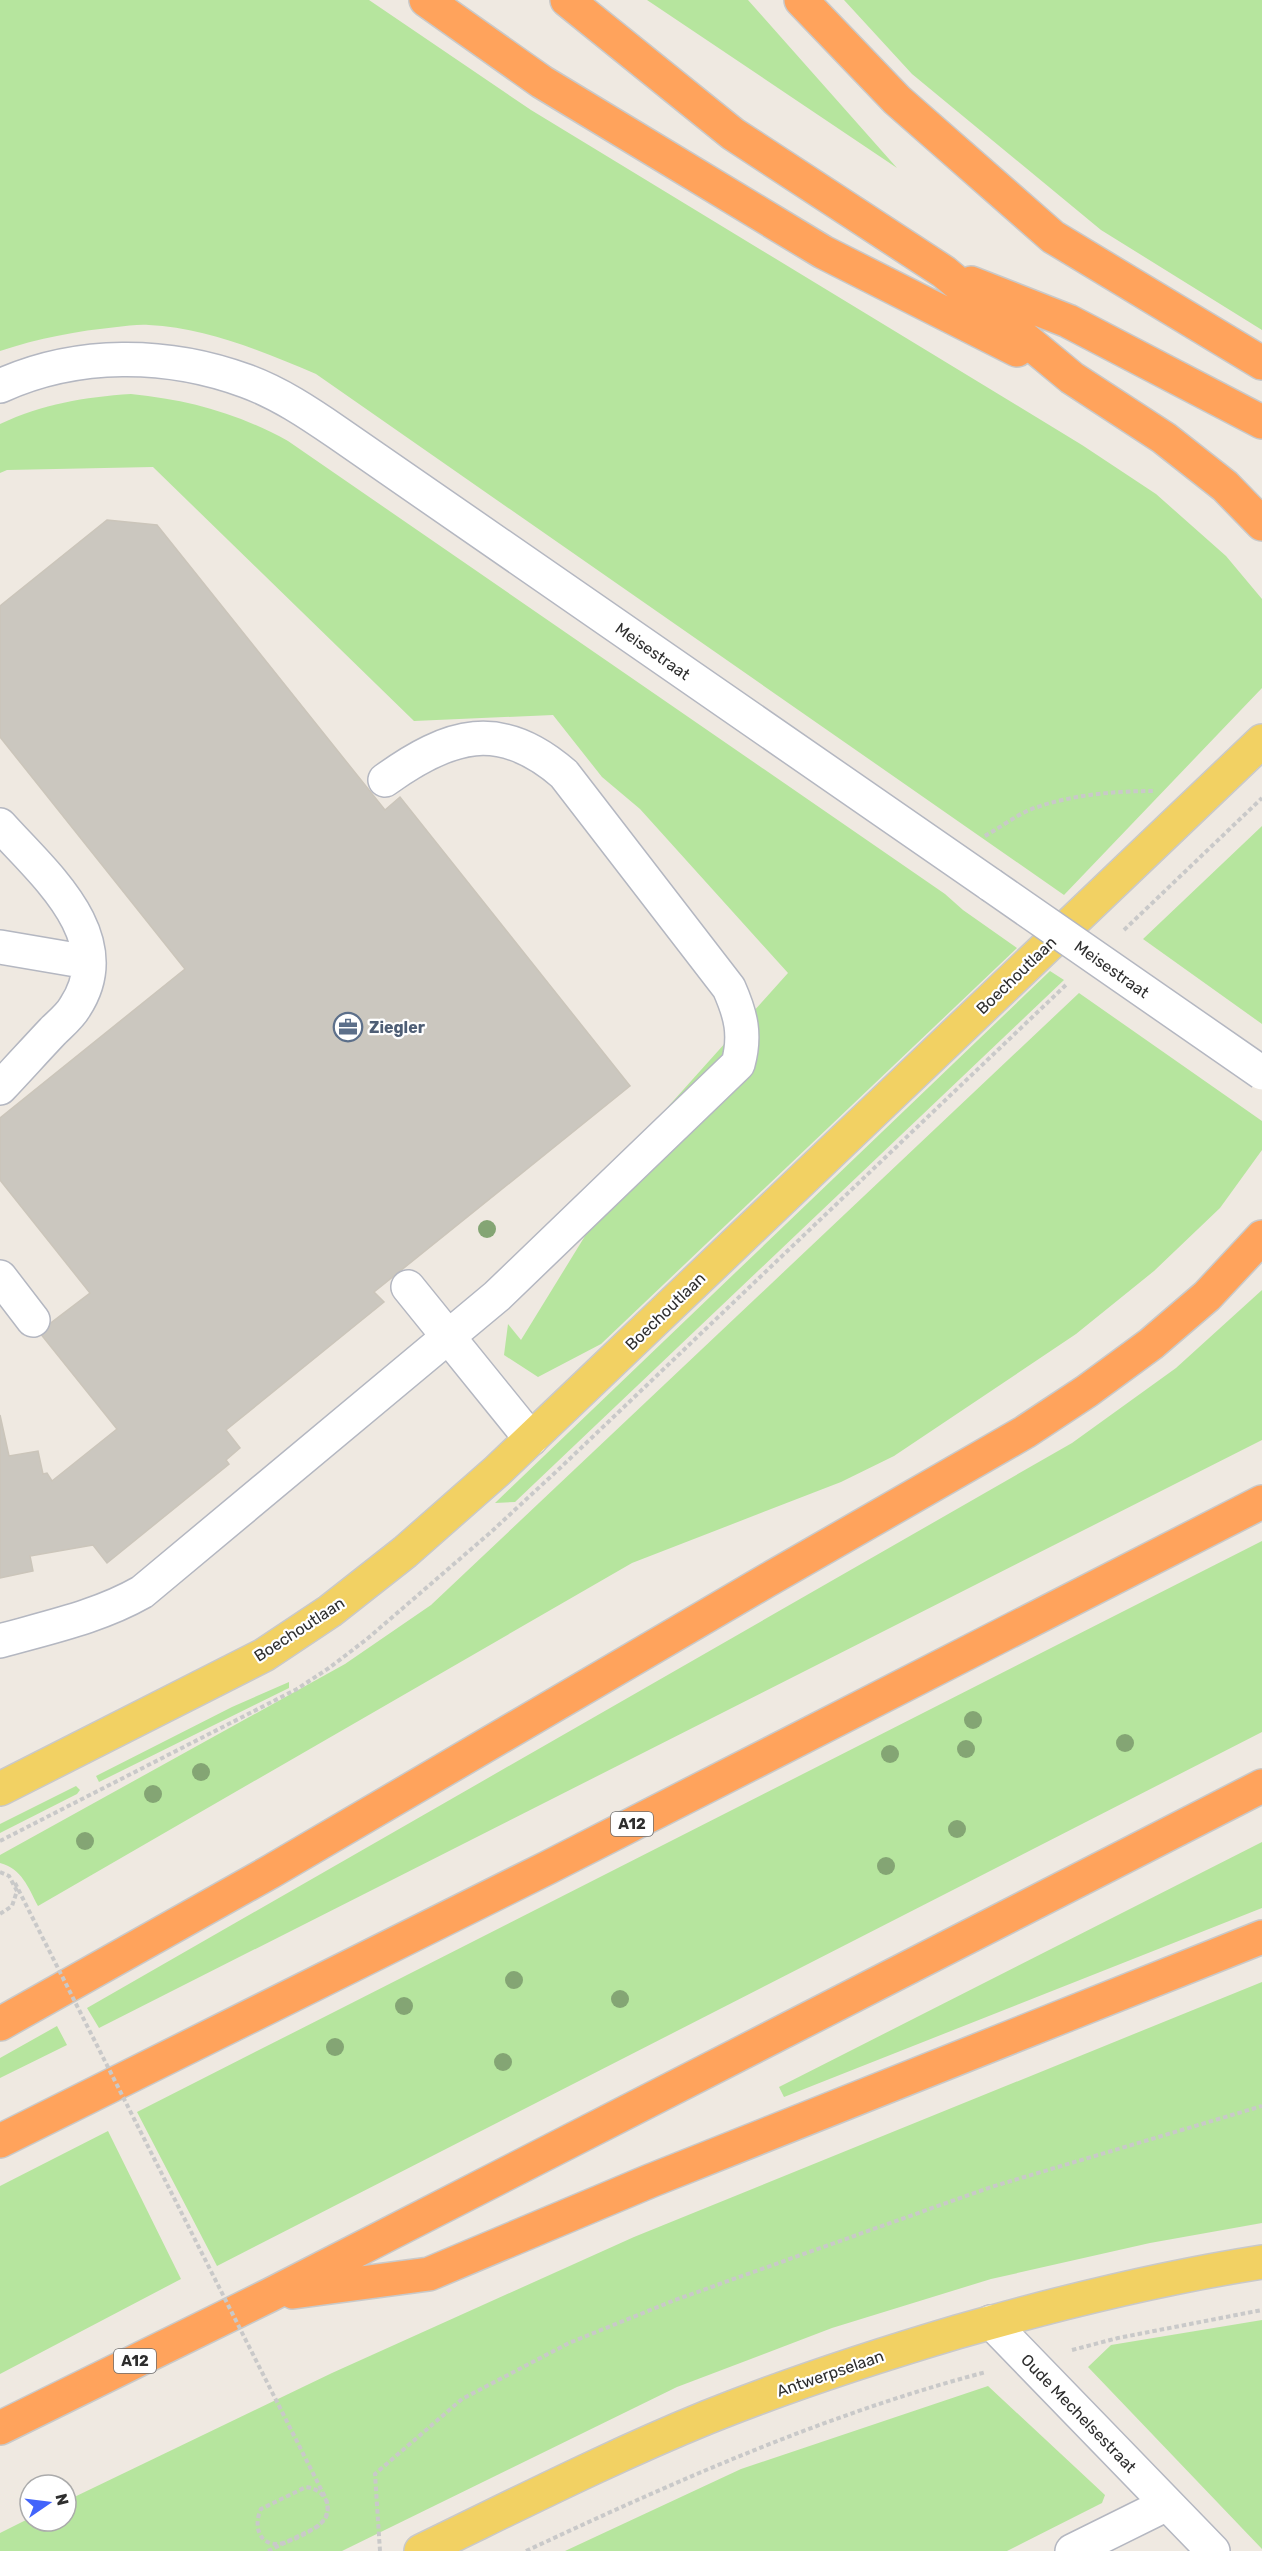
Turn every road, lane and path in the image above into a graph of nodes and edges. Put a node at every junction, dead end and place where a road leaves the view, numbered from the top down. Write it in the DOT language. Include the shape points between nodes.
graph roads {
  1 [pos="426,0"];
  2 [pos="567,0"];
  3 [pos="801,0"];
  4 [pos="944,272"];
  5 [pos="1262,363"];
  6 [pos="1072,378"];
  7 [pos="0,386"];
  8 [pos="1262,422"];
  9 [pos="1262,524"];
  10 [pos="1262,741"];
  11 [pos="385,780"];
  12 [pos="1206,795"];
  13 [pos="1262,798"];
  14 [pos="1238,821"];
  15 [pos="0,825"];
  16 [pos="948,857"];
  17 [pos="8,948"];
  18 [pos="88,962"];
  19 [pos="1262,1074"];
  20 [pos="0,1088"];
  21 [pos="1262,1238"];
  22 [pos="0,1277"];
  23 [pos="408,1287"];
  24 [pos="33,1320"];
  25 [pos="448,1337"];
  26 [pos="531,1439"];
  27 [pos="1262,1502"];
  28 [pos="0,1641"];
  29 [pos="1262,1786"];
  30 [pos="0,1789"];
  31 [pos="1,1872"];
  32 [pos="9,1876"];
  33 [pos="0,1914"];
  34 [pos="1262,1937"];
  35 [pos="0,2024"];
  36 [pos="1262,2106"];
  37 [pos="0,2141"];
  38 [pos="1262,2262"];
  39 [pos="270,2295"];
  40 [pos="1262,2310"];
  41 [pos="991,2322"];
  42 [pos="1029,2362"];
  43 [pos="0,2428"];
  44 [pos="326,2499"];
  45 [pos="1167,2504"];
  46 [pos="316,2527"];
  47 [pos="268,2551"];
  48 [pos="380,2551"];
  49 [pos="421,2551"];
  50 [pos="526,2551"];
  51 [pos="1072,2551"];
  52 [pos="1213,2551"];
  1 -- 6 [label="highway" via="542,82 823,252"];
  2 -- 4 [label="highway" via="733,134"];
  3 -- 5 [label="highway" via="897,100 1053,237"];
  4 -- 6 [label="highway"];
  4 -- 8 [label="highway" via="1068,321"];
  6 -- 9 [label="highway" via="1164,438 1224,486"];
  7 -- 16 [label="street, Meisestraat" via="67,365 148,360 209,370 282,398"];
  10 -- 12 [label="main road, Boechoutlaan"];
  11 -- 25 [label="street" via="437,747 459,740 503,740 545,758 564,774 729,988 743,1030 738,1064 497,1296"];
  12 -- 16 [label="path" via="1122,791 1065,800 1028,811"];
  12 -- 26 [label="main road, Boechoutlaan"];
  13 -- 14 [label="path"];
  15 -- 18 [label="street" via="67,900 82,925"];
  16 -- 19 [label="street, Meisestraat, bridge"];
  17 -- 18 [label="street"];
  18 -- 20 [label="street" via="86,981 75,1007"];
  21 -- 35 [label="highway" via="1207,1296 1151,1344 1025,1432 270,1872"];
  22 -- 24 [label="street"];
  23 -- 25 [label="street"];
  25 -- 26 [label="street"];
  25 -- 28 [label="street" via="142,1592 93,1615"];
  26 -- 30 [label="main road, Boechoutlaan" via="405,1552 264,1655"];
  27 -- 37 [label="highway, A12"];
  29 -- 39 [label="highway, A12"];
  31 -- 32 [label="path"];
  32 -- 33 [label="path" via="17,1891 12,1906"];
  32 -- 44 [label="path, bridge"];
  34 -- 39 [label="highway" via="650,2181 429,2274"];
  36 -- 48 [label="path" via="991,2187 675,2300 569,2343 462,2399 375,2474"];
  38 -- 41 [label="main road, Antwerpselaan" via="1148,2283"];
  39 -- 43 [label="highway, A12"];
  40 -- 42 [label="path" via="1118,2338"];
  41 -- 42 [label="street, Oude Mechelsestraat"];
  41 -- 49 [label="main road, Antwerpselaan" via="865,2359 708,2417"];
  42 -- 45 [label="street, Oude Mechelsestraat"];
  42 -- 50 [label="path" via="957,2379 791,2434"];
  44 -- 46 [label="path" via="327,2515"];
  44 -- 46 [label="path" via="314,2488 306,2487 261,2509 256,2525 270,2543 279,2544"];
  45 -- 51 [label="street"];
  45 -- 52 [label="street, Oude Mechelsestraat"];
  46 -- 47 [label="path"];
}
